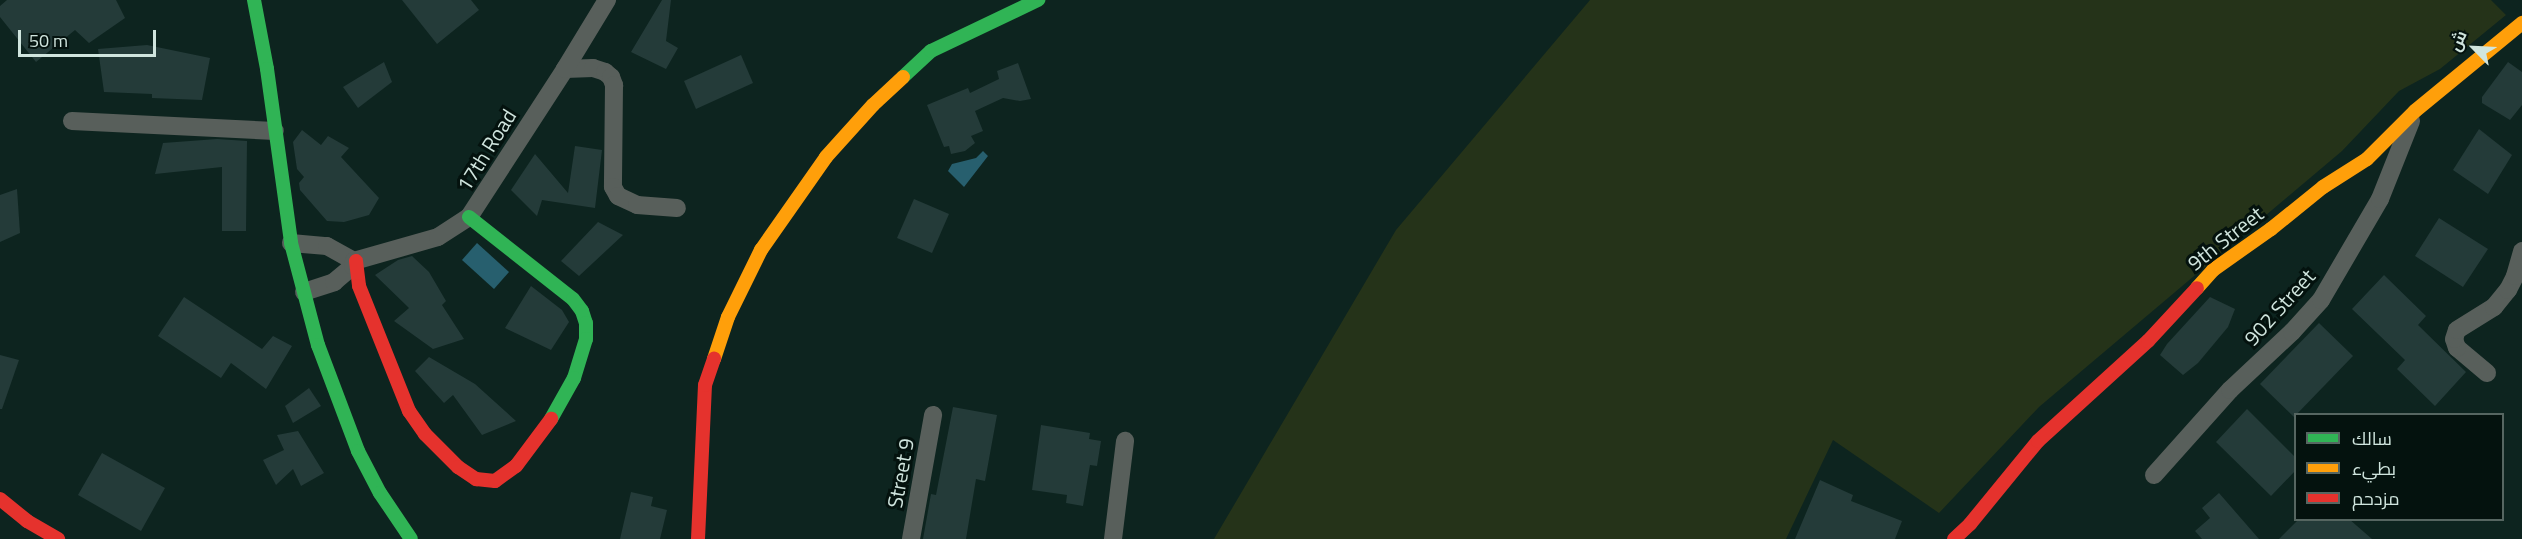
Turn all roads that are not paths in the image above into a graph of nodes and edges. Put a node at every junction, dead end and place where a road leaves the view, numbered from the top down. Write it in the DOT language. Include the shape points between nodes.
graph roads {
  1 [pos="254,0"];
  2 [pos="607,0"];
  3 [pos="1038,0"];
  4 [pos="2522,23"];
  5 [pos="565,69"];
  6 [pos="2415,111"];
  7 [pos="72,121"];
  8 [pos="275,131"];
  9 [pos="677,208"];
  10 [pos="469,217"];
  11 [pos="291,243"];
  12 [pos="2522,251"];
  13 [pos="355,261"];
  14 [pos="304,292"];
  15 [pos="2487,374"];
  16 [pos="933,415"];
  17 [pos="1125,441"];
  18 [pos="2154,475"];
  19 [pos="0,499"];
  20 [pos="58,539"];
  21 [pos="411,539"];
  22 [pos="698,539"];
  23 [pos="911,539"];
  24 [pos="1113,539"];
  25 [pos="1954,539"];
  1 -- 8 [label="street"];
  2 -- 5 [label="street, 17th Road"];
  3 -- 22 [label="street" via="931,51 873,105 826,157 761,250 728,317 705,385"];
  4 -- 6 [label="street, 9th Street"];
  5 -- 9 [label="street" via="593,68 611,77 613,187 618,196 637,205"];
  5 -- 10 [label="street, 17th Road"];
  6 -- 18 [label="street, 902 Street" via="2380,199 2320,300 2230,390"];
  6 -- 25 [label="street, 9th Street" via="2367,159 2323,187 2213,270 2148,340 2038,441"];
  7 -- 8 [label="street"];
  8 -- 11 [label="street"];
  10 -- 13 [label="street, 17th Road" via="438,237"];
  10 -- 13 [label="street" via="573,299 586,322 586,339 574,378 545,431 516,466 495,481 476,479 458,467 425,434 410,411 359,286"];
  11 -- 13 [label="street" via="327,246"];
  11 -- 14 [label="street"];
  12 -- 15 [label="street" via="2508,290 2494,307 2457,330 2454,339 2457,348"];
  13 -- 14 [label="street" via="334,282"];
  14 -- 21 [label="street" via="334,393 358,451"];
  16 -- 23 [label="street, Street 9"];
  17 -- 24 [label="street"];
  19 -- 20 [label="street"];
}
